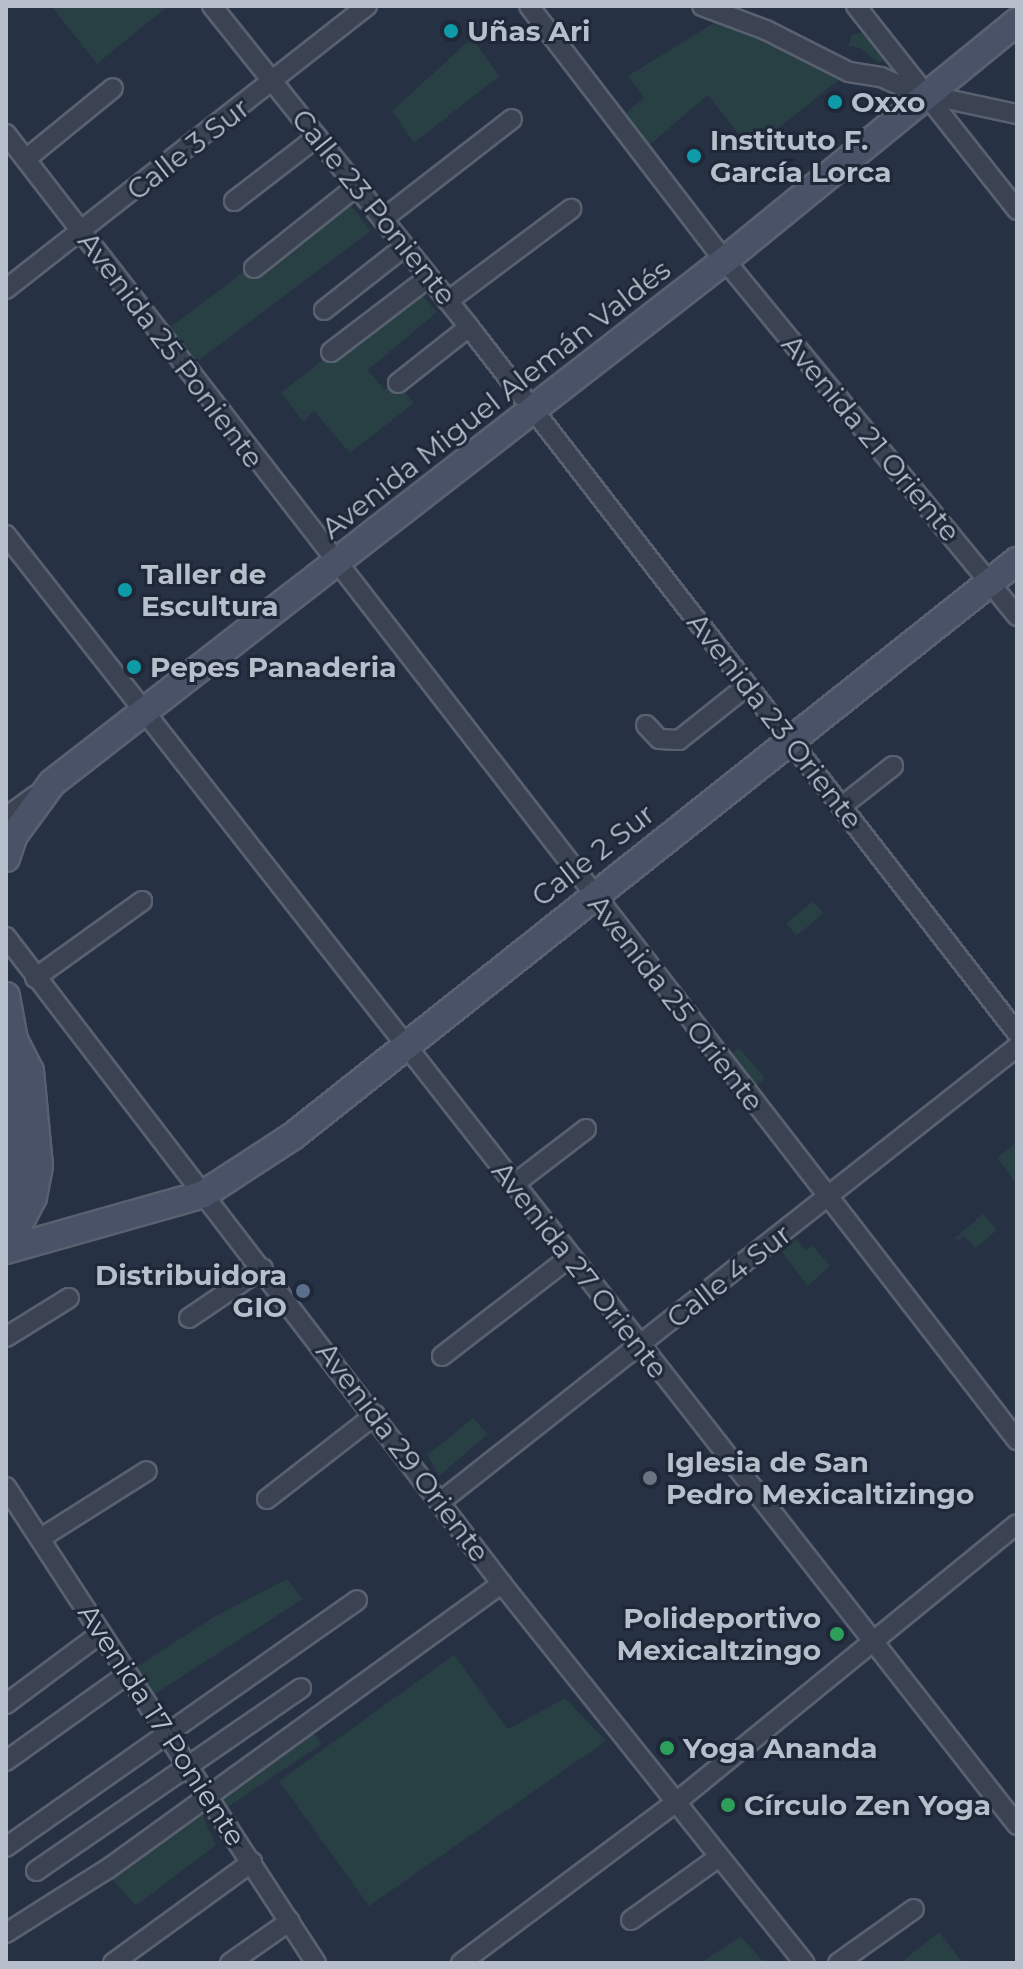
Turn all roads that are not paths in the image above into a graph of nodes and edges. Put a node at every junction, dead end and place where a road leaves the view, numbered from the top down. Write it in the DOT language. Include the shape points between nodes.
graph roads {
  1 [pos="367,6"];
  2 [pos="529,6"];
  3 [pos="702,6"];
  4 [pos="856,6"];
  5 [pos="216,7"];
  6 [pos="1017,22"];
  7 [pos="274,82"];
  8 [pos="113,88"];
  9 [pos="926,95"];
  10 [pos="1017,114"];
  11 [pos="512,119"];
  12 [pos="6,134"];
  13 [pos="317,137"];
  14 [pos="26,159"];
  15 [pos="356,187"];
  16 [pos="234,201"];
  17 [pos="571,209"];
  18 [pos="1017,210"];
  19 [pos="383,219"];
  20 [pos="81,232"];
  21 [pos="404,247"];
  22 [pos="725,260"];
  23 [pos="254,268"];
  24 [pos="429,277"];
  25 [pos="6,289"];
  26 [pos="448,301"];
  27 [pos="324,310"];
  28 [pos="469,327"];
  29 [pos="331,352"];
  30 [pos="398,383"];
  31 [pos="532,410"];
  32 [pos="6,535"];
  33 [pos="1017,561"];
  34 [pos="336,565"];
  35 [pos="990,582"];
  36 [pos="1017,616"];
  37 [pos="747,686"];
  38 [pos="145,714"];
  39 [pos="646,725"];
  40 [pos="793,742"];
  41 [pos="893,766"];
  42 [pos="52,783"];
  43 [pos="842,806"];
  44 [pos="6,817"];
  45 [pos="6,858"];
  46 [pos="591,896"];
  47 [pos="142,901"];
  48 [pos="6,937"];
  49 [pos="35,978"];
  50 [pos="6,996"];
  51 [pos="1017,1033"];
  52 [pos="14,1040"];
  53 [pos="404,1045"];
  54 [pos="1017,1047"];
  55 [pos="586,1129"];
  56 [pos="513,1185"];
  57 [pos="204,1194"];
  58 [pos="829,1197"];
  59 [pos="6,1205"];
  60 [pos="6,1250"];
  61 [pos="569,1258"];
  62 [pos="263,1268"];
  63 [pos="69,1298"];
  64 [pos="189,1318"];
  65 [pos="6,1337"];
  66 [pos="640,1347"];
  67 [pos="442,1356"];
  68 [pos="375,1415"];
  69 [pos="1017,1440"];
  70 [pos="147,1471"];
  71 [pos="6,1487"];
  72 [pos="267,1499"];
  73 [pos="440,1502"];
  74 [pos="1017,1524"];
  75 [pos="41,1538"];
  76 [pos="502,1584"];
  77 [pos="357,1600"];
  78 [pos="100,1634"];
  79 [pos="874,1638"];
  80 [pos="126,1675"];
  81 [pos="301,1688"];
  82 [pos="6,1704"];
  83 [pos="163,1733"];
  84 [pos="6,1761"];
  85 [pos="186,1767"];
  86 [pos="205,1796"];
  87 [pos="675,1803"];
  88 [pos="1017,1825"];
  89 [pos="6,1847"];
  90 [pos="719,1857"];
  91 [pos="252,1862"];
  92 [pos="36,1871"];
  93 [pos="914,1909"];
  94 [pos="631,1920"];
  95 [pos="290,1921"];
  96 [pos="6,1933"];
  97 [pos="113,1963"];
  98 [pos="230,1963"];
  99 [pos="316,1963"];
  100 [pos="461,1963"];
  101 [pos="805,1963"];
  102 [pos="838,1963"];
  1 -- 7 [label="street, Calle 3 Sur"];
  2 -- 22 [label="street, Avenida 21 Oriente"];
  3 -- 9 [label="street" via="766,30 820,60"];
  4 -- 9 [label="street"];
  5 -- 7 [label="street, Calle 23 Poniente"];
  6 -- 9 [label="main road, Avenida Miguel Alemán Valdés"];
  7 -- 13 [label="street, Calle 23 Poniente"];
  7 -- 20 [label="street, Calle 3 Sur"];
  8 -- 14 [label="street"];
  9 -- 10 [label="street"];
  9 -- 18 [label="street"];
  9 -- 22 [label="main road, Avenida Miguel Alemán Valdés"];
  11 -- 19 [label="street"];
  12 -- 14 [label="street, Avenida 25 Poniente"];
  13 -- 15 [label="street, Calle 23 Poniente"];
  13 -- 16 [label="street"];
  14 -- 20 [label="street, Avenida 25 Poniente"];
  15 -- 19 [label="street, Calle 23 Poniente"];
  15 -- 23 [label="street"];
  17 -- 26 [label="street"];
  19 -- 21 [label="street, Calle 23 Poniente"];
  20 -- 25 [label="street, Calle 3 Sur"];
  20 -- 34 [label="street, Avenida 25 Poniente"];
  21 -- 24 [label="street, Calle 23 Poniente"];
  21 -- 27 [label="street"];
  22 -- 31 [label="main road, Avenida Miguel Alemán Valdés"];
  22 -- 35 [label="street, Avenida 21 Oriente"];
  24 -- 26 [label="street, Calle 23 Poniente"];
  24 -- 29 [label="street"];
  26 -- 28 [label="street, Calle 23 Poniente"];
  28 -- 30 [label="street"];
  28 -- 31 [label="street, Calle 23 Poniente"];
  31 -- 34 [label="main road, Avenida Miguel Alemán Valdés"];
  31 -- 37 [label="street, Avenida 23 Oriente"];
  32 -- 38 [label="street, Avenida 27 Oriente"];
  33 -- 35 [label="main road, Calle 2 Sur"];
  34 -- 38 [label="main road, Avenida Miguel Alemán Valdés"];
  34 -- 46 [label="street, Avenida 25 Oriente"];
  35 -- 36 [label="street, Avenida 21 Oriente"];
  35 -- 40 [label="main road, Calle 2 Sur"];
  37 -- 39 [label="street" via="679,740 659,739"];
  37 -- 40 [label="street, Avenida 23 Oriente"];
  38 -- 42 [label="main road, Avenida Miguel Alemán Valdés"];
  38 -- 53 [label="street, Avenida 27 Oriente"];
  40 -- 43 [label="street, Avenida 23 Oriente"];
  40 -- 46 [label="main road, Calle 2 Sur"];
  41 -- 43 [label="street"];
  42 -- 44 [label="street, Avenida Miguel Alemán Valdés"];
  42 -- 45 [label="main road" via="19,827"];
  43 -- 51 [label="street, Avenida 23 Oriente"];
  46 -- 53 [label="main road, Calle 2 Sur"];
  46 -- 58 [label="street, Avenida 25 Oriente"];
  47 -- 49 [label="street"];
  48 -- 49 [label="street, Avenida 29 Oriente"];
  49 -- 57 [label="street, Avenida 29 Oriente"];
  50 -- 52 [label="main road"];
  52 -- 59 [label="main road" via="10,1070 19,1164"];
  52 -- 60 [label="main road" via="30,1071 39,1166 33,1197"];
  53 -- 56 [label="street, Avenida 27 Oriente"];
  53 -- 57 [label="main road, Calle 2 Sur" via="293,1136"];
  54 -- 58 [label="street, Calle 4 Sur"];
  55 -- 56 [label="street"];
  56 -- 61 [label="street, Avenida 27 Oriente"];
  57 -- 60 [label="main road, Calle 2 Sur"];
  57 -- 62 [label="street, Avenida 29 Oriente"];
  58 -- 66 [label="street, Calle 4 Sur"];
  58 -- 69 [label="street, Avenida 25 Oriente"];
  61 -- 66 [label="street, Avenida 27 Oriente"];
  61 -- 67 [label="street"];
  62 -- 64 [label="street"];
  62 -- 68 [label="street, Avenida 29 Oriente"];
  63 -- 65 [label="street"];
  66 -- 73 [label="street, Calle 4 Sur"];
  66 -- 79 [label="street, Avenida 27 Oriente"];
  68 -- 72 [label="street"];
  68 -- 73 [label="street, Avenida 29 Oriente"];
  70 -- 75 [label="street"];
  71 -- 75 [label="street, Avenida 17 Poniente"];
  73 -- 76 [label="street, Avenida 29 Oriente"];
  74 -- 79 [label="street"];
  75 -- 78 [label="street, Avenida 17 Poniente"];
  76 -- 86 [label="street"];
  76 -- 87 [label="street, Avenida 29 Oriente"];
  77 -- 83 [label="street"];
  78 -- 80 [label="street, Avenida 17 Poniente"];
  78 -- 82 [label="street"];
  79 -- 87 [label="street"];
  79 -- 88 [label="street, Avenida 27 Oriente"];
  80 -- 83 [label="street, Avenida 17 Poniente"];
  80 -- 84 [label="street"];
  81 -- 85 [label="street"];
  83 -- 85 [label="street, Avenida 17 Poniente"];
  83 -- 89 [label="street"];
  85 -- 86 [label="street, Avenida 17 Poniente"];
  85 -- 92 [label="street"];
  86 -- 91 [label="street, Avenida 17 Poniente"];
  86 -- 96 [label="street" via="109,1868"];
  87 -- 90 [label="street, Avenida 29 Oriente"];
  87 -- 100 [label="street"];
  90 -- 94 [label="street"];
  90 -- 101 [label="street, Avenida 29 Oriente"];
  91 -- 95 [label="street, Avenida 17 Poniente"];
  91 -- 97 [label="street"];
  93 -- 102 [label="street"];
  95 -- 98 [label="street"];
  95 -- 99 [label="street, Avenida 17 Poniente"];
}
